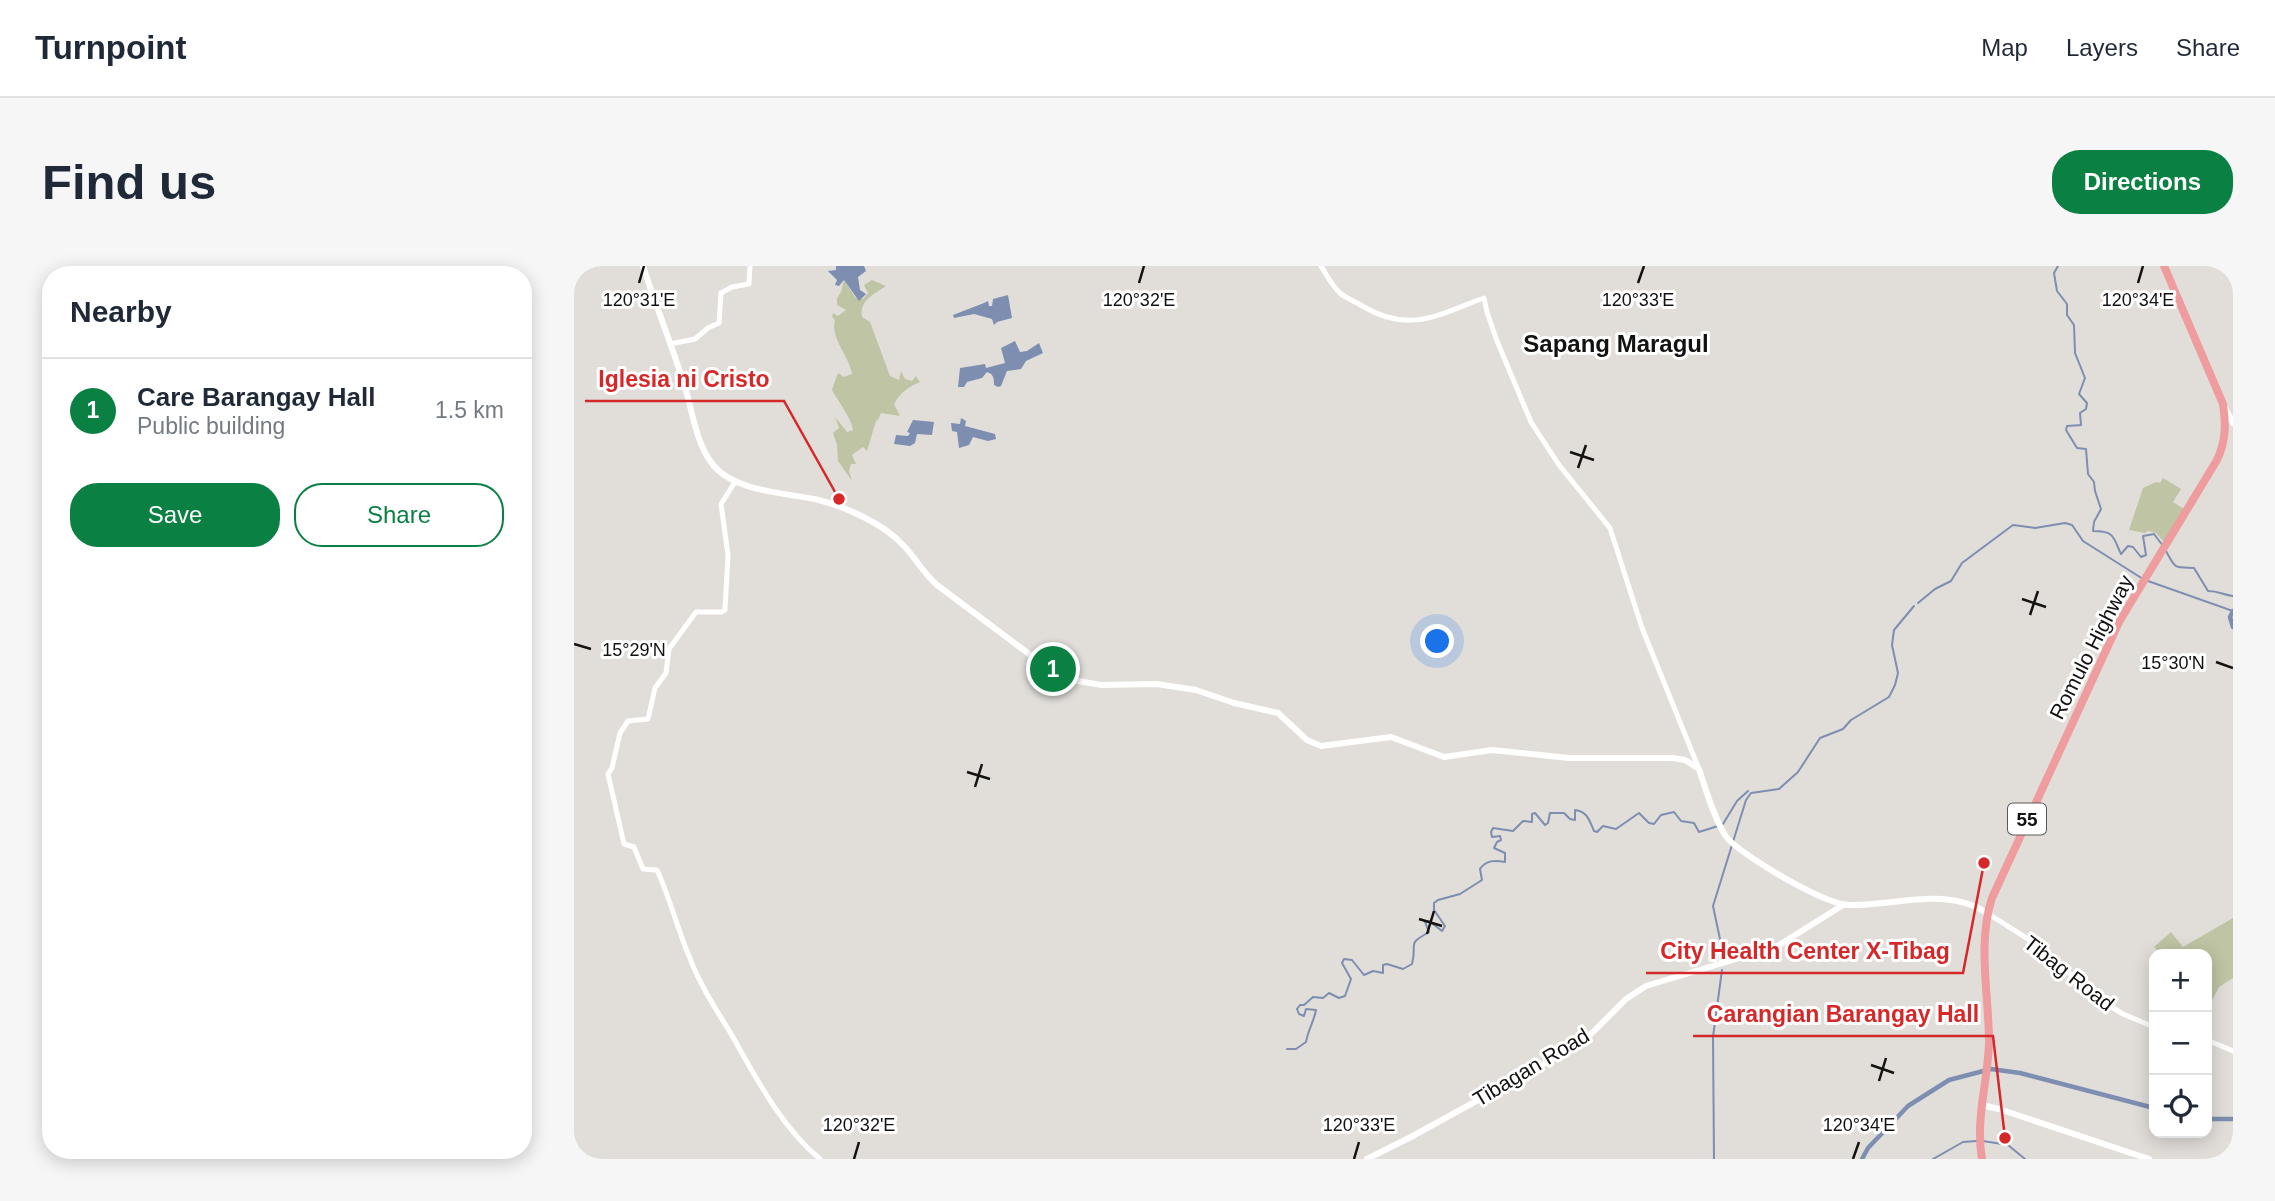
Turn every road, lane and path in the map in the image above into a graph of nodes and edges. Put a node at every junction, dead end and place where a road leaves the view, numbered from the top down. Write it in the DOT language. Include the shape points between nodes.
graph roads {
  1 [pos="643,266"];
  2 [pos="750,266"];
  3 [pos="1321,266"];
  4 [pos="2164,266"];
  5 [pos="670,344"];
  6 [pos="2223,404"];
  7 [pos="2233,423"];
  8 [pos="735,482"];
  9 [pos="1699,769"];
  10 [pos="1843,905"];
  11 [pos="1987,913"];
  12 [pos="2149,1025"];
  13 [pos="2212,1042"];
  14 [pos="2233,1051"];
  15 [pos="1981,1106"];
  16 [pos="820,1159"];
  17 [pos="1367,1159"];
  18 [pos="1982,1159"];
  19 [pos="2149,1159"];
  1 -- 5 [label="main road"];
  2 -- 5 [label="street" via="748,285 721,293 719,323 695,339"];
  3 -- 9 [label="street" via="1342,295 1395,320 1441,315 1484,298 1530,419 1610,528 1642,628"];
  4 -- 6 [label="highway, Romulo Highway / 55"];
  5 -- 8 [label="main road" via="702,446 715,467"];
  6 -- 7 [label="main road"];
  6 -- 11 [label="highway, Romulo Highway / 55" via="2226,427 2222,449 2141,585 2090,684"];
  8 -- 9 [label="main road" via="820,500 858,514 902,544 932,581 1061,678 1196,690 1278,713 1307,740 1321,746 1391,737 1444,757 1492,750 1569,758 1670,758"];
  8 -- 16 [label="street" via="721,504 728,555 725,610 696,612 674,640 666,673 653,692 648,719 628,721 608,774 624,844 634,847 643,869 657,870 706,992 751,1070 803,1145"];
  9 -- 10 [label="main road" via="1733,843 1782,876"];
  10 -- 11 [label="main road" via="1954,899"];
  10 -- 17 [label="main road, Tibagan Road" via="1776,947 1646,986 1588,1037 1558,1056"];
  11 -- 12 [label="street, Tibag Road" via="2044,949 2107,1005"];
  11 -- 15 [label="highway, Romulo Highway / 55" via="1989,1034"];
  13 -- 14 [label="street"];
  15 -- 18 [label="highway, 55"];
  15 -- 19 [label="main road"];
}
